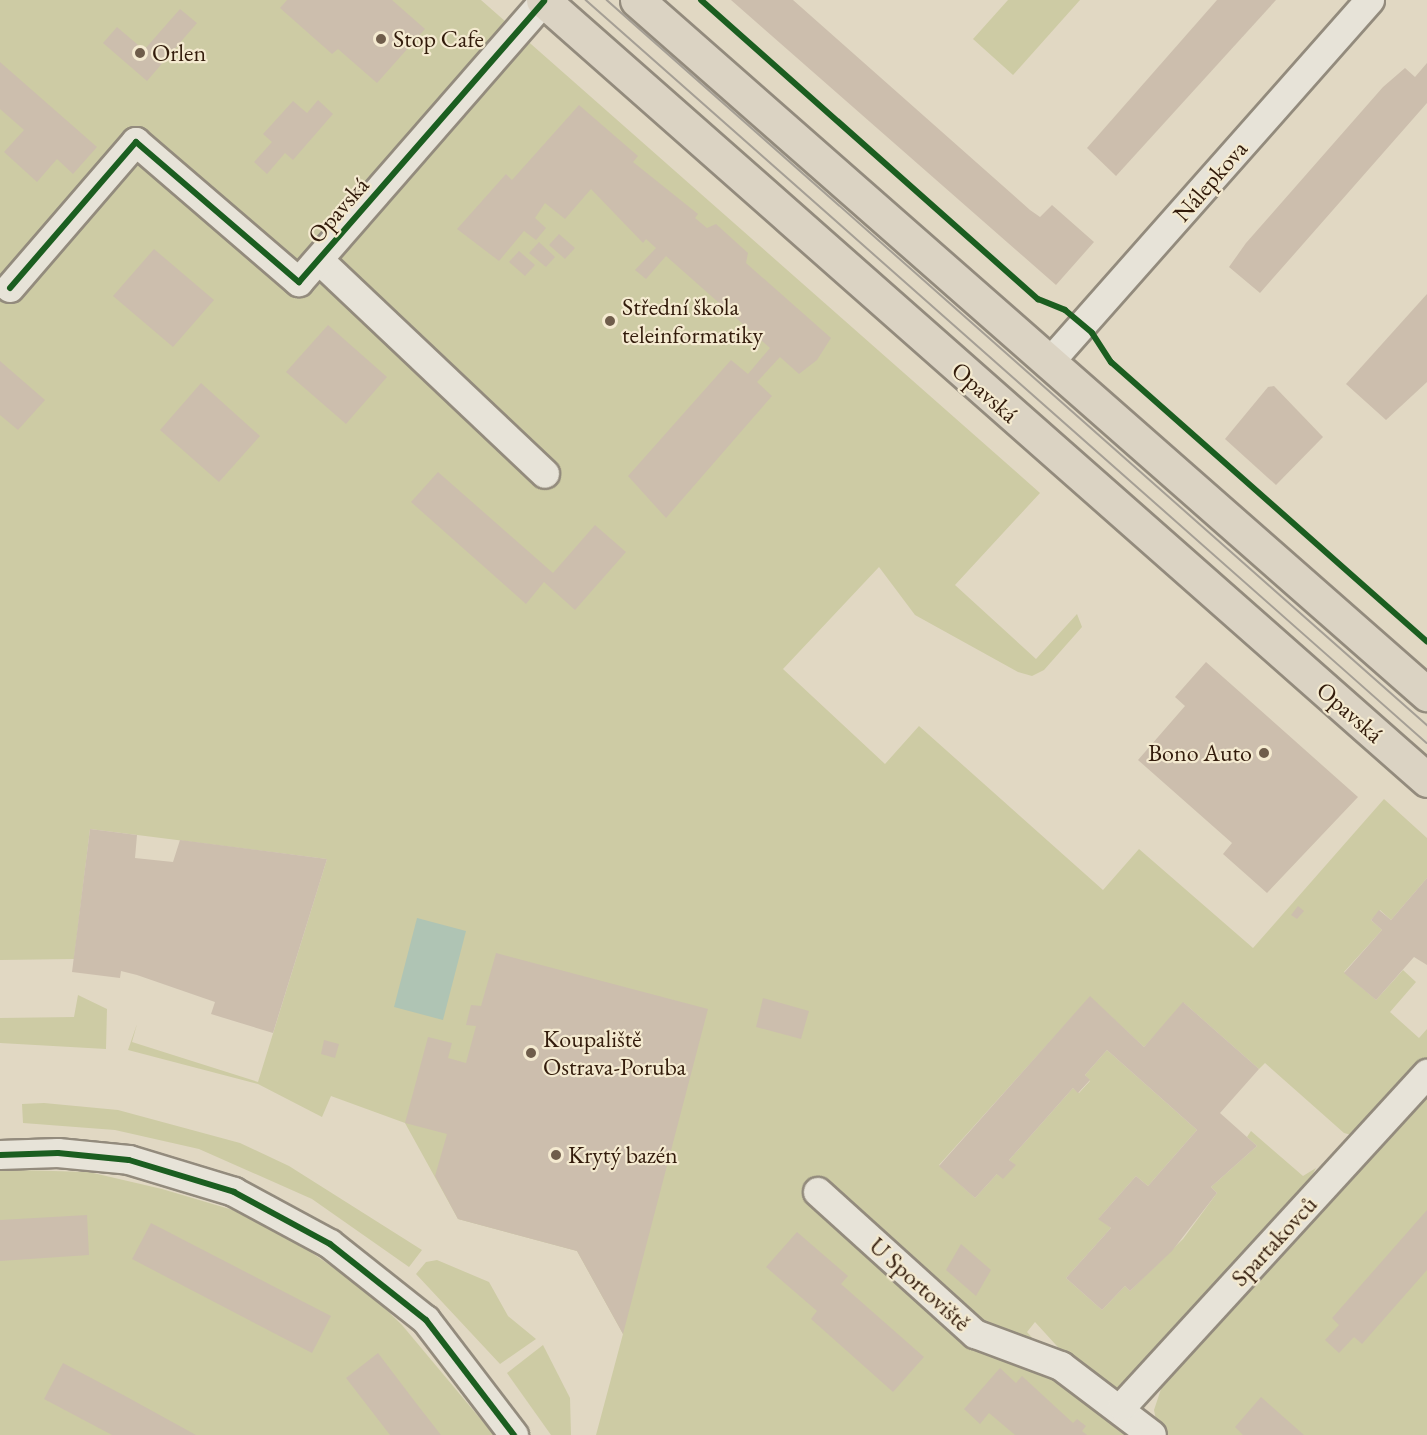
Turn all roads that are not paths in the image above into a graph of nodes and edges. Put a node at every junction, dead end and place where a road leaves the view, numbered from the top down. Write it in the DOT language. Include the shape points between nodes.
graph roads {
  1 [pos="637,0"];
  2 [pos="1370,0"];
  3 [pos="544,1"];
  4 [pos="318,260"];
  5 [pos="10,288"];
  6 [pos="1050,362"];
  7 [pos="545,474"];
  8 [pos="1427,694"];
  9 [pos="1427,780"];
  10 [pos="1427,1074"];
  11 [pos="0,1155"];
  12 [pos="818,1192"];
  13 [pos="1122,1407"];
  14 [pos="514,1435"];
  15 [pos="1152,1435"];
  1 -- 6 [label="main road"];
  2 -- 6 [label="street, Nálepkova"];
  3 -- 4 [label="street, Opavská"];
  3 -- 9 [label="main road, Opavská"];
  4 -- 5 [label="street, Opavská" via="299,282 136,142"];
  4 -- 7 [label="street"];
  6 -- 8 [label="main road"];
  10 -- 13 [label="street, Spartakovců"];
  11 -- 14 [label="street" via="58,1153 129,1160 234,1192 330,1244 426,1320"];
  12 -- 13 [label="street, U Sportoviště" via="975,1334 1061,1365"];
  13 -- 15 [label="street, U Sportoviště"];
}
